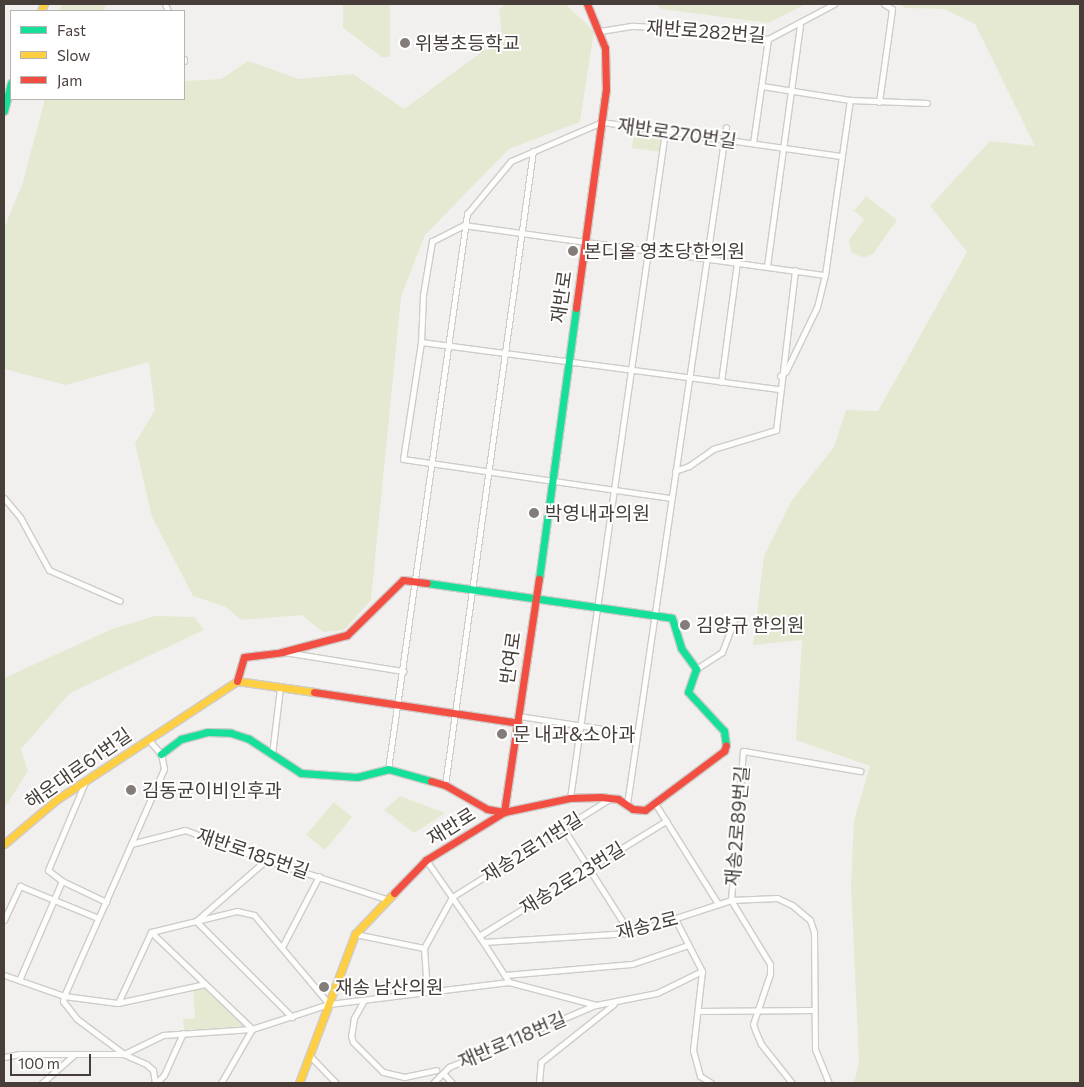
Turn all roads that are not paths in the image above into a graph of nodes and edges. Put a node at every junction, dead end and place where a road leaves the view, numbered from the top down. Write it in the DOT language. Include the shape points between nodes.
graph roads {
  1 [pos="587,4"];
  2 [pos="834,4"];
  3 [pos="884,4"];
  4 [pos="800,25"];
  5 [pos="600,31"];
  6 [pos="768,40"];
  7 [pos="762,86"];
  8 [pos="10,87"];
  9 [pos="792,91"];
  10 [pos="850,100"];
  11 [pos="879,102"];
  12 [pos="927,102"];
  13 [pos="4,111"];
  14 [pos="602,122"];
  15 [pos="726,126"];
  16 [pos="665,131"];
  17 [pos="724,139"];
  18 [pos="753,144"];
  19 [pos="783,148"];
  20 [pos="533,151"];
  21 [pos="842,156"];
  22 [pos="464,225"];
  23 [pos="523,233"];
  24 [pos="585,241"];
  25 [pos="648,250"];
  26 [pos="708,258"];
  27 [pos="737,262"];
  28 [pos="767,266"];
  29 [pos="795,270"];
  30 [pos="825,275"];
  31 [pos="422,342"];
  32 [pos="449,346"];
  33 [pos="506,354"];
  34 [pos="569,362"];
  35 [pos="631,370"];
  36 [pos="780,376"];
  37 [pos="690,378"];
  38 [pos="721,382"];
  39 [pos="779,389"];
  40 [pos="432,464"];
  41 [pos="675,471"];
  42 [pos="489,472"];
  43 [pos="551,482"];
  44 [pos="612,490"];
  45 [pos="4,498"];
  46 [pos="671,498"];
  47 [pos="416,582"];
  48 [pos="473,590"];
  49 [pos="535,598"];
  50 [pos="120,601"];
  51 [pos="596,607"];
  52 [pos="654,616"];
  53 [pos="734,620"];
  54 [pos="282,652"];
  55 [pos="696,669"];
  56 [pos="402,671"];
  57 [pos="237,681"];
  58 [pos="280,688"];
  59 [pos="398,705"];
  60 [pos="455,713"];
  61 [pos="518,719"];
  62 [pos="580,725"];
  63 [pos="637,734"];
  64 [pos="148,739"];
  65 [pos="161,754"];
  66 [pos="272,754"];
  67 [pos="388,769"];
  68 [pos="860,771"];
  69 [pos="85,781"];
  70 [pos="444,785"];
  71 [pos="570,798"];
  72 [pos="612,798"];
  73 [pos="627,804"];
  74 [pos="656,804"];
  75 [pos="504,812"];
  76 [pos="666,821"];
  77 [pos="564,828"];
  78 [pos="4,844"];
  79 [pos="131,844"];
  80 [pos="266,860"];
  81 [pos="426,860"];
  82 [pos="589,868"];
  83 [pos="319,876"];
  84 [pos="62,880"];
  85 [pos="452,897"];
  86 [pos="53,900"];
  87 [pos="389,900"];
  88 [pos="731,900"];
  89 [pos="106,902"];
  90 [pos="718,904"];
  91 [pos="98,918"];
  92 [pos="675,919"];
  93 [pos="4,920"];
  94 [pos="196,921"];
  95 [pos="151,932"];
  96 [pos="630,933"];
  97 [pos="354,934"];
  98 [pos="479,936"];
  99 [pos="483,942"];
  100 [pos="688,945"];
  101 [pos="282,947"];
  102 [pos="424,948"];
  103 [pos="702,971"];
  104 [pos="4,973"];
  105 [pos="505,976"];
  106 [pos="20,978"];
  107 [pos="510,982"];
  108 [pos="205,984"];
  109 [pos="427,992"];
  110 [pos="64,996"];
  111 [pos="364,1000"];
  112 [pos="118,1002"];
  113 [pos="614,1003"];
  114 [pos="328,1004"];
  115 [pos="596,1005"];
  116 [pos="814,1010"];
  117 [pos="698,1011"];
  118 [pos="757,1012"];
  119 [pos="292,1017"];
  120 [pos="252,1029"];
  121 [pos="183,1033"];
  122 [pos="75,1054"];
  123 [pos="124,1054"];
  124 [pos="310,1056"];
  125 [pos="4,1057"];
  126 [pos="436,1070"];
  127 [pos="443,1073"];
  128 [pos="42,1083"];
  129 [pos="155,1083"];
  130 [pos="221,1083"];
  131 [pos="299,1083"];
  132 [pos="336,1083"];
  133 [pos="432,1083"];
  134 [pos="452,1083"];
  135 [pos="539,1083"];
  136 [pos="711,1083"];
  137 [pos="792,1083"];
  138 [pos="829,1083"];
  1 -- 5 [label="main road, 재반로"];
  2 -- 4 [label="street, 재반로282번길"];
  3 -- 11 [label="street" via="892,9"];
  4 -- 6 [label="street, 재반로282번길"];
  4 -- 9 [label="street"];
  5 -- 6 [label="street, 재반로282번길" via="633,26 663,27"];
  5 -- 14 [label="main road, 재반로" via="606,57"];
  6 -- 7 [label="street, 재반로270번길"];
  7 -- 9 [label="street"];
  7 -- 18 [label="street, 재반로270번길"];
  8 -- 13 [label="main road"];
  9 -- 10 [label="street"];
  9 -- 19 [label="street"];
  10 -- 11 [label="street"];
  10 -- 21 [label="street"];
  11 -- 12 [label="street"];
  14 -- 16 [label="street, 재반로270번길"];
  14 -- 20 [label="street"];
  14 -- 24 [label="main road, 재반로"];
  15 -- 17 [label="street"];
  16 -- 17 [label="street, 재반로270번길"];
  16 -- 25 [label="street"];
  17 -- 18 [label="street, 재반로270번길"];
  17 -- 26 [label="street"];
  18 -- 19 [label="street, 재반로270번길"];
  19 -- 21 [label="street, 재반로270번길"];
  19 -- 28 [label="street"];
  20 -- 22 [label="street" via="511,161 467,214"];
  20 -- 23 [label="street"];
  21 -- 30 [label="street"];
  22 -- 23 [label="street"];
  22 -- 31 [label="street" via="432,241 423,295"];
  22 -- 32 [label="street"];
  23 -- 24 [label="street"];
  23 -- 33 [label="street"];
  24 -- 25 [label="street"];
  24 -- 34 [label="main road, 재반로"];
  25 -- 26 [label="street"];
  25 -- 35 [label="street"];
  26 -- 27 [label="street"];
  26 -- 37 [label="street"];
  27 -- 28 [label="street"];
  27 -- 38 [label="street"];
  28 -- 29 [label="street"];
  29 -- 30 [label="street"];
  29 -- 36 [label="street"];
  30 -- 36 [label="street" via="817,307"];
  31 -- 32 [label="street"];
  31 -- 40 [label="street" via="403,459"];
  32 -- 33 [label="street"];
  32 -- 40 [label="street"];
  33 -- 34 [label="street"];
  33 -- 42 [label="street"];
  34 -- 35 [label="street"];
  34 -- 43 [label="main road, 재반로"];
  35 -- 37 [label="street"];
  35 -- 44 [label="street"];
  36 -- 39 [label="street"];
  37 -- 38 [label="street"];
  37 -- 41 [label="street"];
  38 -- 39 [label="street"];
  39 -- 41 [label="street" via="776,430 713,449 689,466"];
  40 -- 42 [label="street"];
  40 -- 47 [label="street"];
  41 -- 46 [label="street"];
  42 -- 43 [label="street"];
  42 -- 48 [label="street"];
  43 -- 44 [label="street"];
  43 -- 49 [label="main road, 재반로"];
  44 -- 46 [label="street"];
  44 -- 51 [label="street"];
  45 -- 50 [label="street" via="20,517 49,570"];
  46 -- 52 [label="street"];
  47 -- 48 [label="main road"];
  47 -- 54 [label="main road" via="403,580 347,635"];
  47 -- 56 [label="street"];
  48 -- 49 [label="main road"];
  48 -- 60 [label="street"];
  49 -- 51 [label="main road"];
  49 -- 61 [label="main road, 반여로"];
  51 -- 52 [label="main road"];
  51 -- 62 [label="street"];
  52 -- 55 [label="main road" via="672,618 681,648"];
  52 -- 63 [label="street"];
  53 -- 55 [label="street" via="722,652"];
  54 -- 56 [label="street"];
  54 -- 57 [label="main road" via="244,657"];
  55 -- 74 [label="main road" via="688,692 724,730 727,742 724,751"];
  56 -- 59 [label="street"];
  57 -- 58 [label="main road"];
  57 -- 64 [label="main road, 해운대로61번길"];
  58 -- 59 [label="main road"];
  58 -- 66 [label="street"];
  59 -- 60 [label="main road"];
  59 -- 67 [label="street"];
  60 -- 61 [label="main road"];
  60 -- 70 [label="street"];
  61 -- 62 [label="street"];
  61 -- 75 [label="main road, 재반로"];
  62 -- 63 [label="street"];
  62 -- 71 [label="street"];
  63 -- 73 [label="street"];
  64 -- 65 [label="street, 해운대로61번길"];
  64 -- 69 [label="main road, 해운대로61번길"];
  65 -- 66 [label="main road" via="181,739 217,732 243,736"];
  65 -- 79 [label="street" via="164,769"];
  66 -- 67 [label="main road" via="301,773 330,777 357,777"];
  67 -- 70 [label="main road"];
  68 -- 88 [label="street, 재송2로89번길" via="743,751"];
  69 -- 78 [label="main road, 해운대로61번길" via="37,814"];
  69 -- 84 [label="street" via="48,870"];
  70 -- 75 [label="main road" via="487,809"];
  71 -- 72 [label="main road"];
  71 -- 75 [label="main road"];
  72 -- 73 [label="main road"];
  72 -- 77 [label="street, 재송2로11번길"];
  73 -- 74 [label="main road" via="633,809 645,810"];
  74 -- 76 [label="street"];
  75 -- 81 [label="main road, 재반로"];
  76 -- 82 [label="street, 재송2로23번길"];
  76 -- 90 [label="street"];
  77 -- 82 [label="street"];
  77 -- 85 [label="street, 재송2로11번길"];
  79 -- 80 [label="street, 재반로185번길" via="184,830"];
  79 -- 89 [label="street"];
  80 -- 83 [label="street, 재반로185번길"];
  80 -- 94 [label="street"];
  81 -- 85 [label="street"];
  81 -- 87 [label="main road, 재반로"];
  82 -- 96 [label="street"];
  82 -- 98 [label="street, 재송2로23번길"];
  83 -- 87 [label="street, 재반로185번길"];
  83 -- 101 [label="street"];
  84 -- 86 [label="street"];
  84 -- 89 [label="street"];
  85 -- 98 [label="street"];
  85 -- 102 [label="street"];
  86 -- 91 [label="street"];
  86 -- 93 [label="street" via="20,886"];
  86 -- 106 [label="street"];
  87 -- 97 [label="main road, 재반로"];
  88 -- 90 [label="street, 재송2로"];
  88 -- 116 [label="street, 재송2로" via="777,898 810,920 814,932"];
  88 -- 118 [label="street" via="770,964"];
  89 -- 91 [label="street"];
  90 -- 92 [label="street, 재송2로"];
  91 -- 110 [label="street"];
  92 -- 96 [label="street, 재송2로"];
  92 -- 100 [label="street"];
  94 -- 95 [label="street"];
  94 -- 101 [label="street" via="237,911 246,912 260,920"];
  94 -- 119 [label="street"];
  95 -- 108 [label="street"];
  95 -- 112 [label="street"];
  96 -- 99 [label="street, 재송2로"];
  97 -- 102 [label="street"];
  97 -- 114 [label="main road, 재반로"];
  98 -- 99 [label="street"];
  99 -- 105 [label="street"];
  100 -- 103 [label="street"];
  100 -- 105 [label="street" via="632,964"];
  101 -- 114 [label="street"];
  102 -- 109 [label="street"];
  103 -- 113 [label="street" via="657,993"];
  103 -- 117 [label="street"];
  104 -- 106 [label="street"];
  105 -- 107 [label="street"];
  106 -- 110 [label="street"];
  107 -- 109 [label="street"];
  107 -- 115 [label="street"];
  108 -- 112 [label="street"];
  108 -- 120 [label="street"];
  109 -- 111 [label="street"];
  110 -- 112 [label="street"];
  110 -- 123 [label="street" via="63,1001 76,1019"];
  111 -- 114 [label="street"];
  111 -- 126 [label="street" via="354,1018 352,1042 383,1072 404,1077"];
  113 -- 115 [label="street"];
  113 -- 135 [label="street" via="541,1062"];
  114 -- 119 [label="street"];
  114 -- 124 [label="main road, 재반로"];
  115 -- 127 [label="street, 재반로118번길" via="504,1042"];
  116 -- 118 [label="street"];
  116 -- 138 [label="street, 재송2로" via="815,1049"];
  117 -- 118 [label="street"];
  117 -- 136 [label="street" via="695,1059 700,1076"];
  118 -- 137 [label="street" via="754,1024 761,1044"];
  119 -- 120 [label="street"];
  120 -- 121 [label="street"];
  120 -- 130 [label="street"];
  121 -- 123 [label="street" via="163,1035"];
  121 -- 129 [label="street" via="164,1075"];
  122 -- 123 [label="street"];
  122 -- 125 [label="street"];
  122 -- 128 [label="street"];
  123 -- 129 [label="street" via="153,1070"];
  124 -- 131 [label="main road, 재반로"];
  124 -- 132 [label="street"];
  127 -- 133 [label="street, 재반로118번길"];
  127 -- 134 [label="street"];
}
